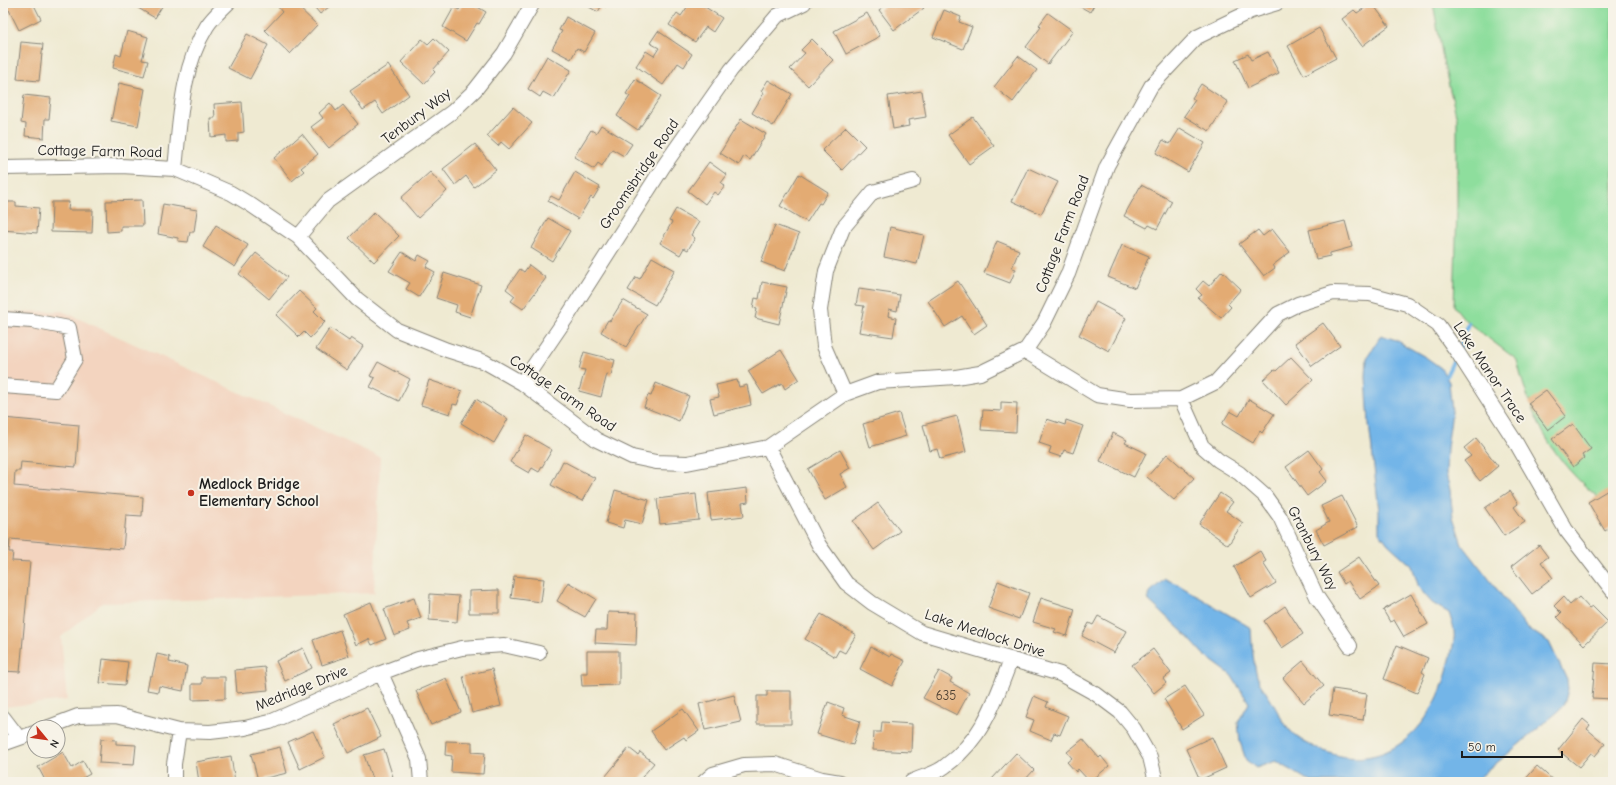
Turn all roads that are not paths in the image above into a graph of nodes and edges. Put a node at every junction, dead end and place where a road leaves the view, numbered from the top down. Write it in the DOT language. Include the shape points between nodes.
graph roads {
  1 [pos="228,3"];
  2 [pos="533,3"];
  3 [pos="804,3"];
  4 [pos="1277,3"];
  5 [pos="3,168"];
  6 [pos="175,169"];
  7 [pos="913,181"];
  8 [pos="298,237"];
  9 [pos="3,319"];
  10 [pos="1025,351"];
  11 [pos="522,383"];
  12 [pos="3,386"];
  13 [pos="845,394"];
  14 [pos="1181,399"];
  15 [pos="768,447"];
  16 [pos="1613,591"];
  17 [pos="1350,646"];
  18 [pos="539,653"];
  19 [pos="1011,659"];
  20 [pos="381,673"];
  21 [pos="3,717"];
  22 [pos="66,721"];
  23 [pos="178,731"];
  24 [pos="26,736"];
  25 [pos="20,738"];
  26 [pos="3,744"];
  27 [pos="174,782"];
  28 [pos="421,782"];
  29 [pos="704,782"];
  30 [pos="840,782"];
  31 [pos="910,782"];
  32 [pos="1156,782"];
  1 -- 6 [label="street" via="207,25 192,57 185,87"];
  2 -- 8 [label="street, Tenbury Way" via="504,53 475,90 452,112 328,201"];
  3 -- 11 [label="street, Groomsbridge Road" via="777,16 731,70 663,168"];
  4 -- 10 [label="street, Cottage Farm Road" via="1251,11 1196,37 1151,86 1107,166 1068,274 1044,323"];
  5 -- 6 [label="street, Cottage Farm Road" via="121,166"];
  6 -- 8 [label="street, Cottage Farm Road" via="231,193"];
  7 -- 13 [label="street" via="873,192 843,228 826,271 820,310 824,346"];
  8 -- 11 [label="street, Cottage Farm Road" via="357,299 397,330 486,362"];
  9 -- 12 [label="street" via="70,328 75,359 56,390"];
  10 -- 13 [label="street, Cottage Farm Road" via="980,373 878,382"];
  10 -- 14 [label="street, Lake Manor Trace" via="1097,395 1130,400"];
  11 -- 15 [label="street, Cottage Farm Road" via="597,440 632,457 656,462 687,463"];
  13 -- 15 [label="street, Cottage Farm Road"];
  14 -- 16 [label="street, Lake Manor Trace" via="1216,382 1278,314 1298,304 1333,293 1370,294 1407,304 1438,326 1458,353 1515,441 1566,530"];
  14 -- 17 [label="street, Granbury Way" via="1202,446 1265,496 1280,517 1317,597"];
  15 -- 19 [label="street, Lake Medlock Drive" via="819,545 846,583 872,603 922,633"];
  18 -- 20 [label="street, Medridge Drive" via="504,645 462,648 418,659"];
  19 -- 31 [label="street" via="978,735 944,767"];
  19 -- 32 [label="street, Lake Medlock Drive" via="1060,674 1096,694 1120,712 1134,729 1150,757"];
  20 -- 23 [label="street, Medridge Drive" via="270,722 210,732"];
  20 -- 28 [label="street" via="419,760"];
  21 -- 25 [label="street"];
  22 -- 23 [label="street, Medridge Drive" via="78,716 117,715"];
  23 -- 27 [label="street"];
  24 -- 25 [label="street"];
  25 -- 26 [label="street"];
  29 -- 30 [label="street" via="713,774 744,765 775,764"];
}
